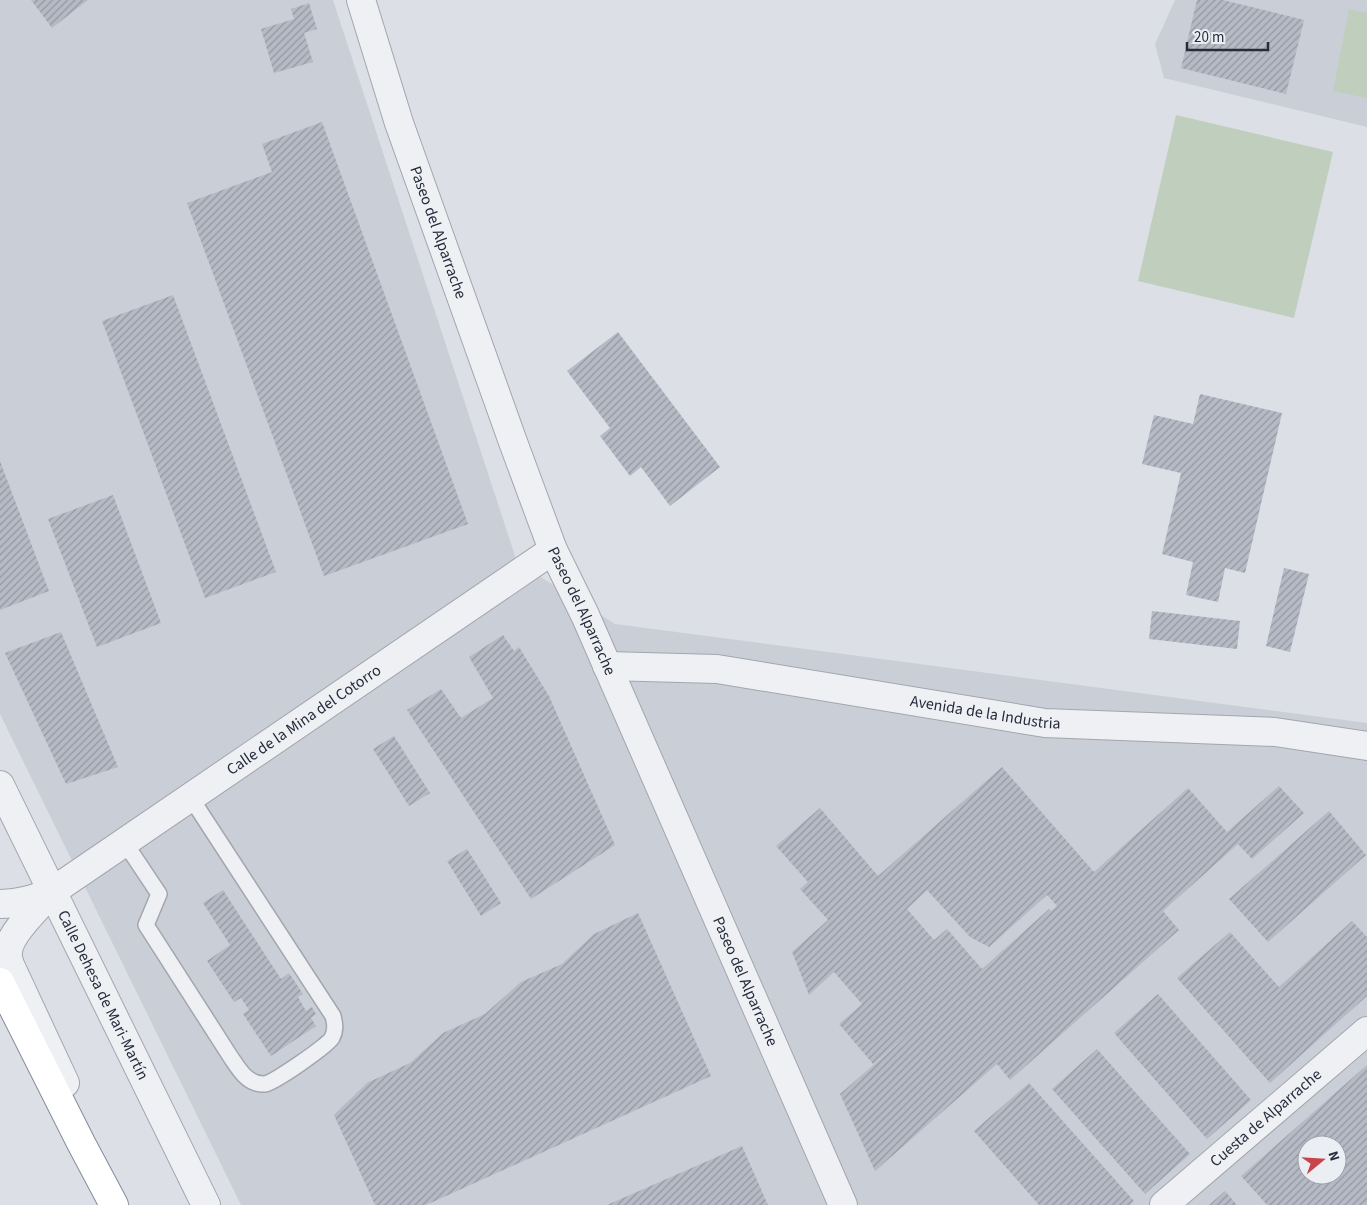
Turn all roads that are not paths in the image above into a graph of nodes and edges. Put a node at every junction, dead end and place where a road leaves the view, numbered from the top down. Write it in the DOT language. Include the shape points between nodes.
graph roads {
  1 [pos="361,0"];
  2 [pos="553,550"];
  3 [pos="608,666"];
  4 [pos="1367,746"];
  5 [pos="0,785"];
  6 [pos="191,798"];
  7 [pos="124,843"];
  8 [pos="53,891"];
  9 [pos="0,904"];
  10 [pos="0,982"];
  11 [pos="1367,1031"];
  12 [pos="81,1143"];
  13 [pos="114,1205"];
  14 [pos="206,1205"];
  15 [pos="843,1205"];
  16 [pos="1164,1205"];
  1 -- 2 [label="street, Paseo del Alparrache" via="399,123"];
  2 -- 3 [label="street, Paseo del Alparrache"];
  2 -- 6 [label="street, Calle de la Mina del Cotorro"];
  3 -- 4 [label="street, Avenida de la Industria" via="717,669 1045,723 1275,732"];
  3 -- 15 [label="street, Paseo del Alparrache"];
  5 -- 8 [label="street, Calle Dehesa de Mari-Martín"];
  6 -- 7 [label="street, Calle de la Mina del Cotorro"];
  6 -- 7 [label="lane" via="333,1016 336,1029 332,1041 280,1077 267,1084 255,1082 244,1076 230,1056 146,925 159,894"];
  7 -- 8 [label="street, Calle de la Mina del Cotorro"];
  8 -- 9 [label="street" via="28,901"];
  8 -- 12 [label="street" via="12,938 7,953 65,1082"];
  8 -- 14 [label="street, Calle Dehesa de Mari-Martín"];
  10 -- 12 [label="highway"];
  11 -- 16 [label="street, Cuesta de Alparrache"];
  12 -- 13 [label="highway"];
}
